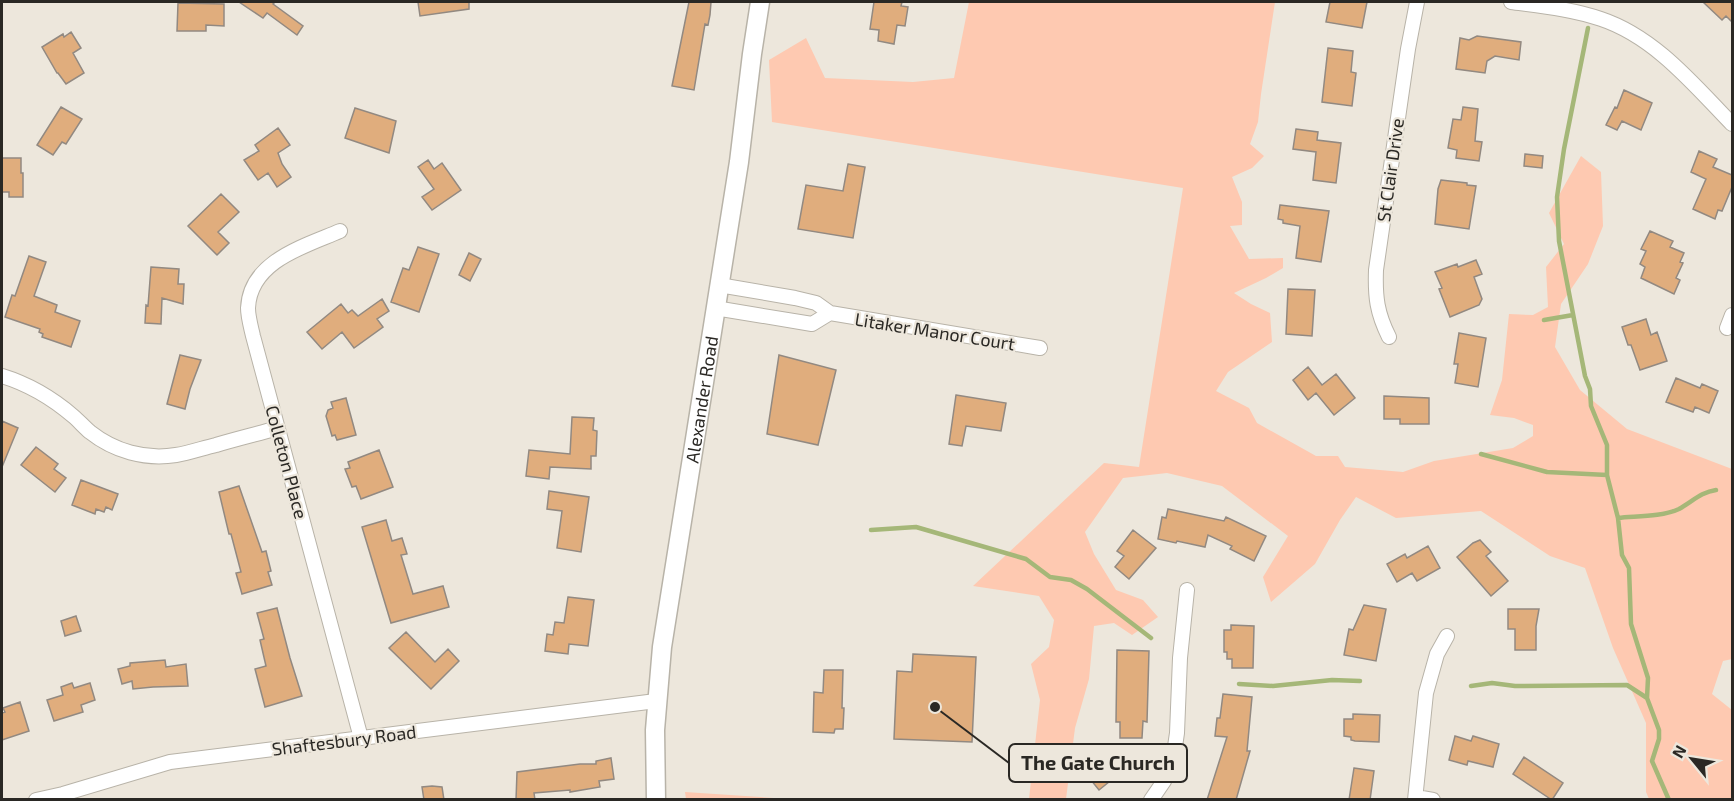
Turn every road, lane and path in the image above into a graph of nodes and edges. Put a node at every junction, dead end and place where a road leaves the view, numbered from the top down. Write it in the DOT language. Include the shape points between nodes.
graph roads {
  1 [pos="760,2"];
  2 [pos="1417,2"];
  3 [pos="1511,2"];
  4 [pos="1732,124"];
  5 [pos="340,231"];
  6 [pos="719,285"];
  7 [pos="715,308"];
  8 [pos="830,313"];
  9 [pos="1389,337"];
  10 [pos="1040,348"];
  11 [pos="2,376"];
  12 [pos="278,428"];
  13 [pos="1187,590"];
  14 [pos="1447,636"];
  15 [pos="656,701"];
  16 [pos="362,738"];
  17 [pos="1415,798"];
  18 [pos="36,800"];
  19 [pos="656,800"];
  20 [pos="1151,800"];
  21 [pos="1433,800"];
  1 -- 6 [label="street, Alexander Road"];
  2 -- 9 [label="street, St Clair Drive" via="1376,270 1378,313"];
  3 -- 4 [label="street" via="1576,12 1630,32 1654,47"];
  5 -- 12 [label="street, Colleton Place" via="278,260 255,283 249,298 248,315"];
  6 -- 7 [label="street, Alexander Road"];
  6 -- 8 [label="street, Litaker Manor Court" via="816,303"];
  7 -- 8 [label="street, Litaker Manor Court" via="812,324"];
  7 -- 15 [label="street, Alexander Road"];
  8 -- 10 [label="street, Litaker Manor Court"];
  11 -- 12 [label="street" via="52,400 105,443 138,455 176,455"];
  12 -- 16 [label="street, Colleton Place"];
  13 -- 20 [label="street" via="1173,760"];
  14 -- 17 [label="street" via="1432,667 1426,693"];
  15 -- 16 [label="street, Shaftesbury Road"];
  15 -- 19 [label="street, Alexander Road"];
  16 -- 18 [label="street, Shaftesbury Road" via="170,762"];
  17 -- 21 [label="street"];
}
